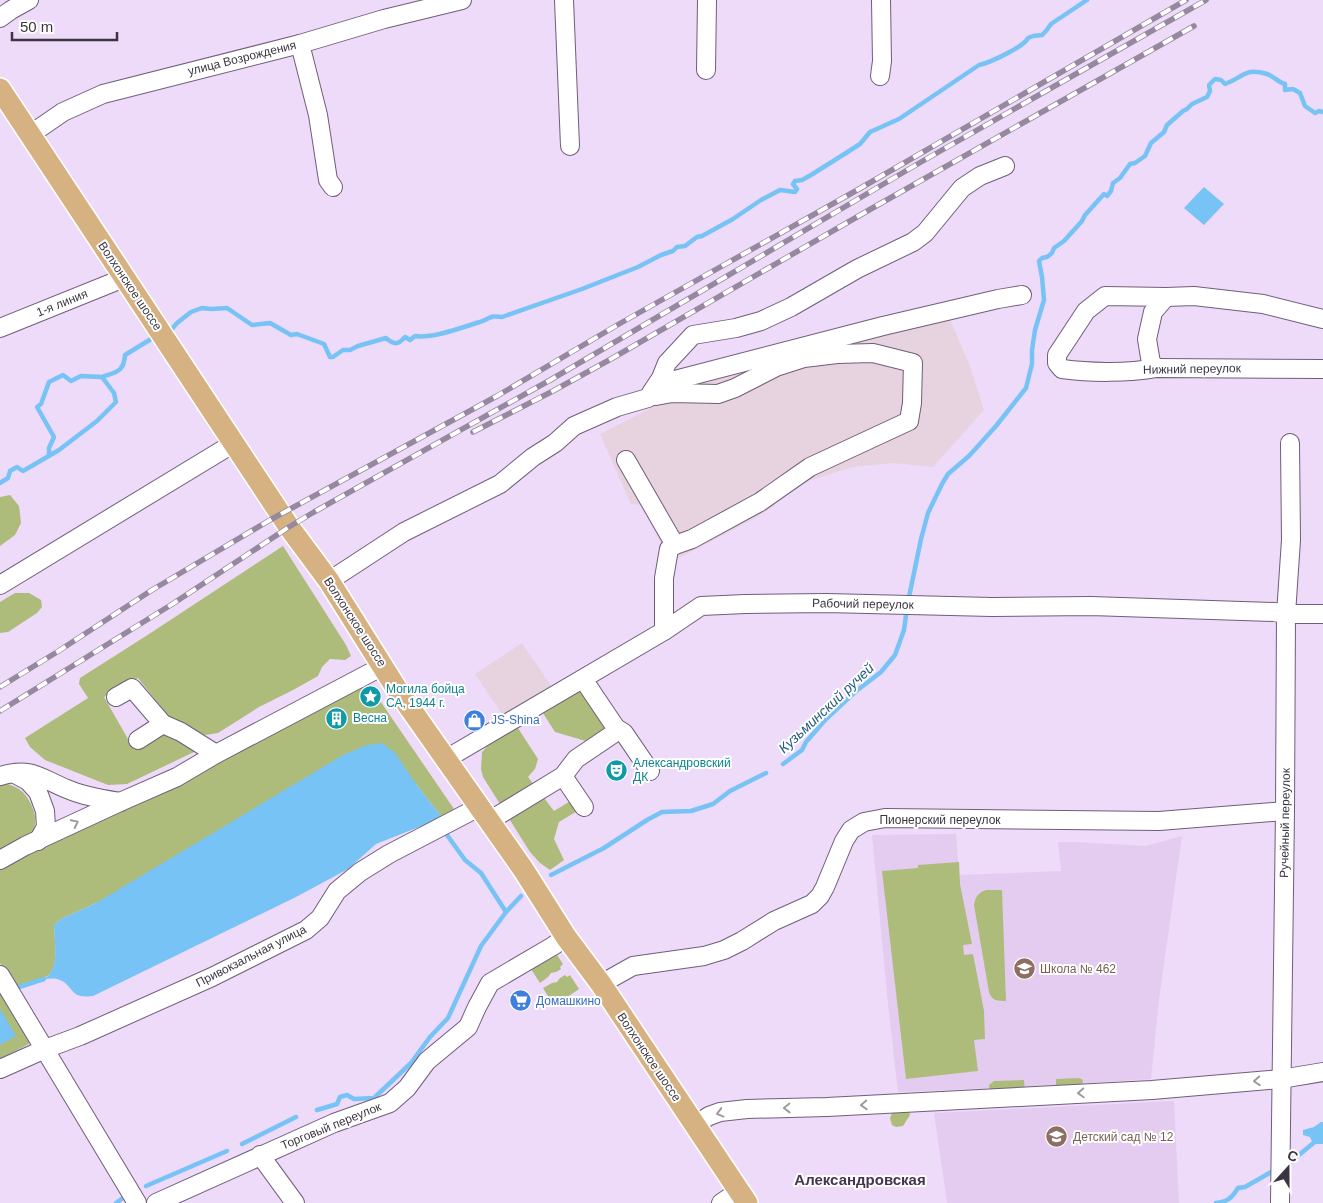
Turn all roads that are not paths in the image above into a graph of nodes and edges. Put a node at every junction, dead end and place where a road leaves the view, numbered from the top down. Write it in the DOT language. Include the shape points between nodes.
graph roads {
  1 [pos="29,0"];
  2 [pos="462,0"];
  3 [pos="564,0"];
  4 [pos="707,0"];
  5 [pos="881,0"];
  6 [pos="0,18"];
  7 [pos="300,44"];
  8 [pos="706,70"];
  9 [pos="880,76"];
  10 [pos="0,89"];
  11 [pos="30,134"];
  12 [pos="570,146"];
  13 [pos="1005,166"];
  14 [pos="333,187"];
  15 [pos="124,278"];
  16 [pos="1022,295"];
  17 [pos="1166,297"];
  18 [pos="1323,319"];
  19 [pos="0,328"];
  20 [pos="1157,368"];
  21 [pos="1323,369"];
  22 [pos="648,398"];
  23 [pos="1290,443"];
  24 [pos="234,444"];
  25 [pos="626,460"];
  26 [pos="675,544"];
  27 [pos="328,581"];
  28 [pos="0,585"];
  29 [pos="1286,614"];
  30 [pos="1323,614"];
  31 [pos="664,631"];
  32 [pos="383,666"];
  33 [pos="582,678"];
  34 [pos="116,697"];
  35 [pos="163,724"];
  36 [pos="616,728"];
  37 [pos="138,740"];
  38 [pos="216,754"];
  39 [pos="446,759"];
  40 [pos="650,771"];
  41 [pos="6,775"];
  42 [pos="563,776"];
  43 [pos="120,802"];
  44 [pos="584,807"];
  45 [pos="1285,811"];
  46 [pos="484,814"];
  47 [pos="38,841"];
  48 [pos="0,860"];
  49 [pos="566,937"];
  50 [pos="0,975"];
  51 [pos="601,984"];
  52 [pos="45,1049"];
  53 [pos="0,1069"];
  54 [pos="1323,1072"];
  55 [pos="1280,1079"];
  56 [pos="695,1125"];
  57 [pos="260,1155"];
  58 [pos="743,1197"];
  59 [pos="137,1203"];
  60 [pos="156,1203"];
  61 [pos="295,1203"];
  62 [pos="721,1203"];
  63 [pos="1280,1203"];
  1 -- 6 [label="street"];
  2 -- 7 [label="street, улица Возрождения"];
  3 -- 12 [label="street"];
  4 -- 8 [label="street"];
  5 -- 9 [label="street"];
  7 -- 11 [label="street, улица Возрождения" via="103,94 63,112"];
  7 -- 14 [label="street" via="318,115 328,180"];
  10 -- 11 [label="main road, Волхонское шоссе"];
  11 -- 15 [label="main road, Волхонское шоссе"];
  13 -- 22 [label="street" via="962,188 925,233 913,242 761,321 693,335 667,362"];
  15 -- 19 [label="street, 1-я линия"];
  15 -- 24 [label="main road, Волхонское шоссе"];
  16 -- 22 [label="street" via="874,328 675,380"];
  17 -- 18 [label="street" via="1194,296 1263,304"];
  17 -- 20 [label="street" via="1153,312 1147,339 1151,363"];
  17 -- 20 [label="street, Нижний переулок" via="1105,296 1086,311 1057,355 1057,363 1062,370"];
  20 -- 21 [label="street, Нижний переулок"];
  22 -- 26 [label="street" via="672,393 718,394 776,367 804,358 874,353 913,363 909,421 810,467 760,502 692,539"];
  22 -- 27 [label="street" via="617,407 574,426 500,484 404,532"];
  23 -- 29 [label="street, Ручейный переулок" via="1291,540"];
  24 -- 27 [label="main road, Волхонское шоссе"];
  24 -- 28 [label="street"];
  25 -- 26 [label="street"];
  26 -- 31 [label="street" via="669,549 664,578"];
  27 -- 32 [label="main road, Волхонское шоссе"];
  29 -- 30 [label="street, Рабочий переулок"];
  29 -- 31 [label="street, Рабочий переулок" via="1091,606 744,604 701,606"];
  29 -- 45 [label="street, Ручейный переулок"];
  31 -- 33 [label="street, Рабочий переулок"];
  32 -- 38 [label="street"];
  32 -- 39 [label="main road, Волхонское шоссе"];
  33 -- 36 [label="street"];
  33 -- 39 [label="street, Рабочий переулок"];
  34 -- 35 [label="street" via="132,688"];
  35 -- 37 [label="street"];
  35 -- 38 [label="street"];
  36 -- 40 [label="street" via="624,733"];
  36 -- 42 [label="street, Привокзальная улица" via="613,734 576,759"];
  38 -- 43 [label="street" via="177,777"];
  39 -- 46 [label="main road, Волхонское шоссе"];
  41 -- 43 [label="street" via="29,772 67,789"];
  41 -- 47 [label="street" via="28,781 38,792 46,827"];
  42 -- 44 [label="street"];
  42 -- 46 [label="street, Привокзальная улица"];
  47 -- 43 [label="street, one-way"];
  45 -- 51 [label="street, Пионерский переулок" via="1159,821 885,818 864,822 851,830 844,840 825,887 812,904 774,921 724,950 633,966"];
  45 -- 55 [label="street, Ручейный переулок"];
  46 -- 49 [label="main road, Волхонское шоссе"];
  46 -- 52 [label="street, Привокзальная улица" via="389,854 360,872 337,891 320,918 306,930 212,977"];
  47 -- 48 [label="street"];
  49 -- 51 [label="main road, Волхонское шоссе"];
  49 -- 57 [label="street, Торговый переулок" via="490,983 468,1027 427,1061 407,1088 390,1103 334,1122"];
  50 -- 52 [label="street"];
  51 -- 56 [label="main road, Волхонское шоссе"];
  52 -- 53 [label="street, Привокзальная улица"];
  52 -- 59 [label="street"];
  54 -- 55 [label="street"];
  55 -- 56 [label="street, one-way" via="1130,1091 747,1109 720,1112"];
  55 -- 63 [label="street, Ручейный переулок"];
  56 -- 58 [label="main road, Волхонское шоссе"];
  57 -- 60 [label="street, Торговый переулок"];
  57 -- 61 [label="street"];
  58 -- 62 [label="street"];
}
